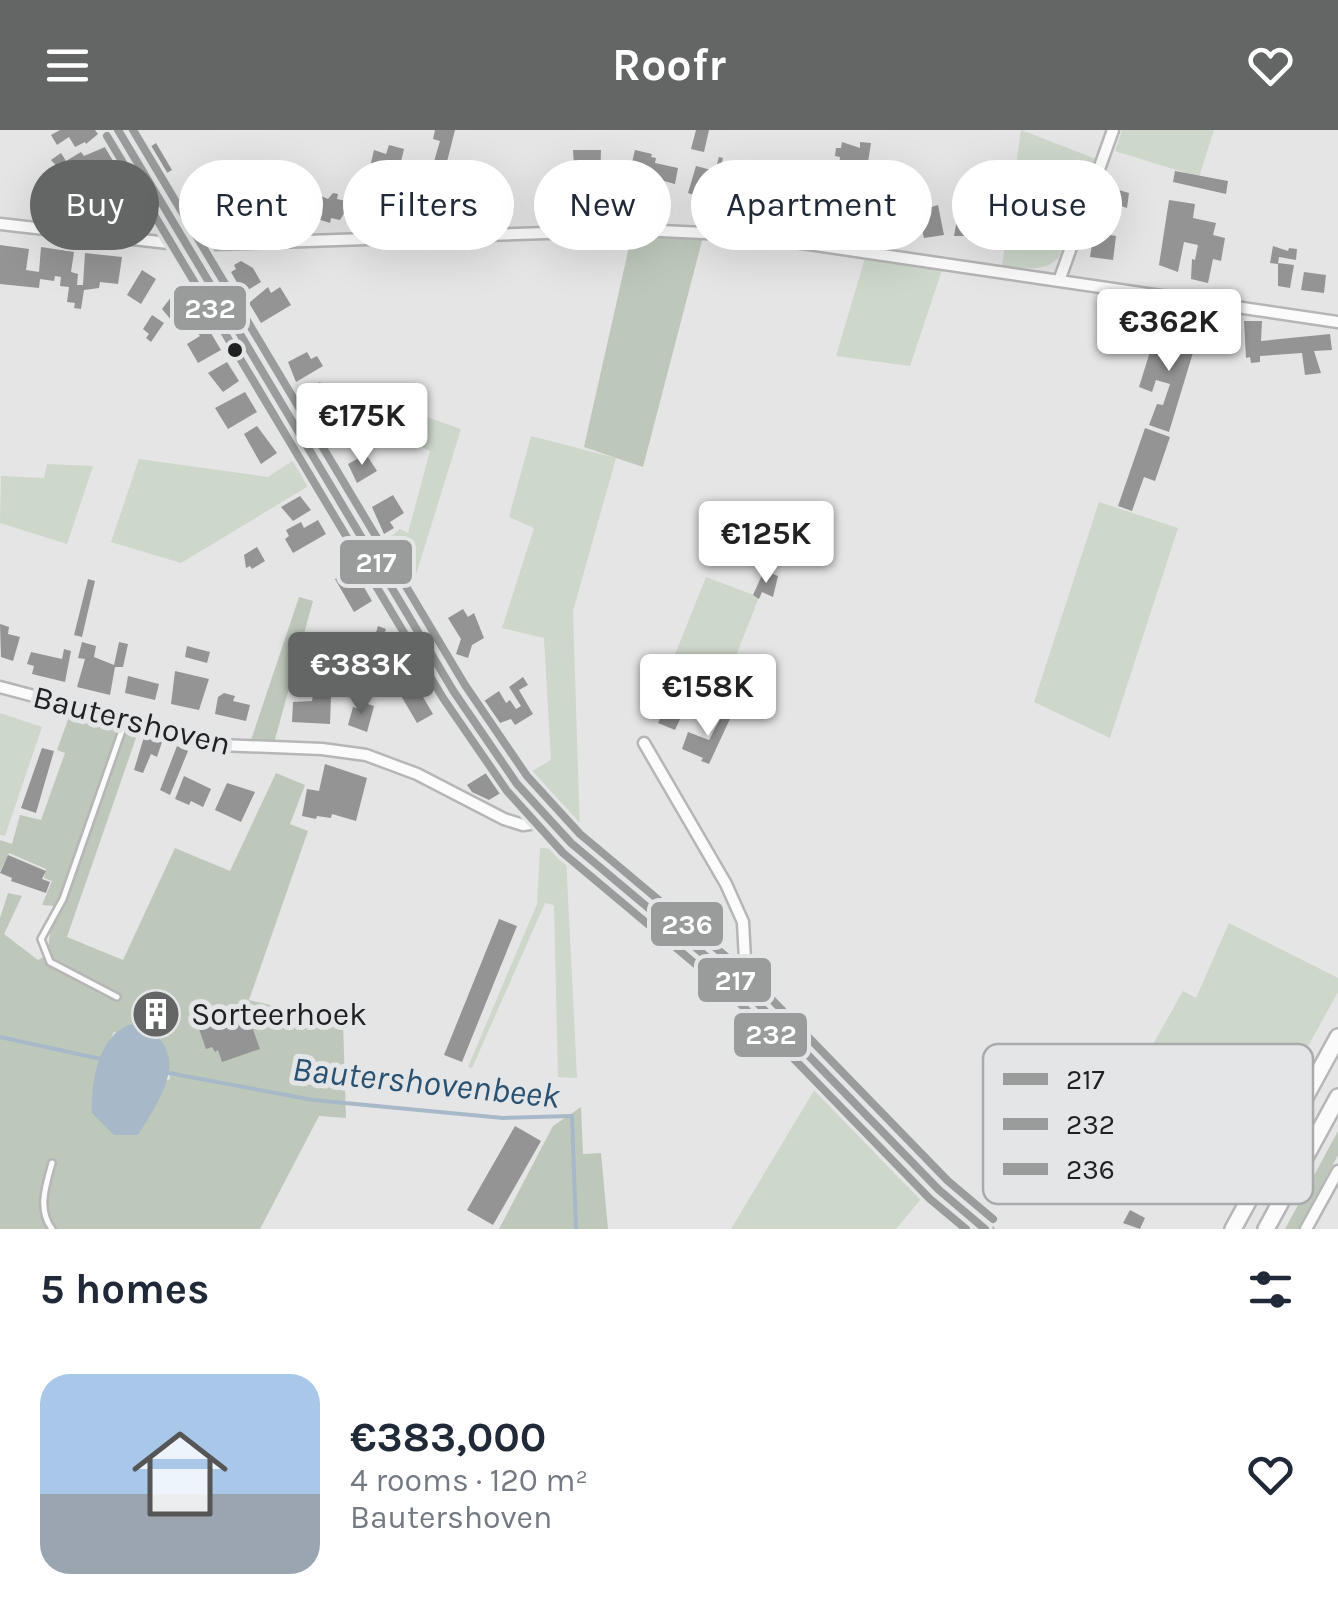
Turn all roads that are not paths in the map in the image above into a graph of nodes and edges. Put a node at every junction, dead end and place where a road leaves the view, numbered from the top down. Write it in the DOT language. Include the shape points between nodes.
graph roads {
  1 [pos="118,130"];
  2 [pos="1113,130"];
  3 [pos="0,224"];
  4 [pos="179,233"];
  5 [pos="323,240"];
  6 [pos="179,244"];
  7 [pos="189,250"];
  8 [pos="1059,281"];
  9 [pos="1338,322"];
  10 [pos="0,687"];
  11 [pos="126,722"];
  12 [pos="644,743"];
  13 [pos="548,821"];
  14 [pos="739,984"];
  15 [pos="117,997"];
  16 [pos="1338,1038"];
  17 [pos="1313,1084"];
  18 [pos="1338,1097"];
  19 [pos="1313,1143"];
  20 [pos="52,1163"];
  21 [pos="1338,1170"];
  22 [pos="1248,1204"];
  23 [pos="1280,1204"];
  24 [pos="52,1229"];
  25 [pos="985,1229"];
  26 [pos="1234,1229"];
  27 [pos="1266,1229"];
  28 [pos="1306,1229"];
  1 -- 4 [label="street"];
  2 -- 8 [label="street"];
  3 -- 6 [label="street"];
  5 -- 8 [label="street" via="693,231"];
  7 -- 13 [label="street" via="454,692"];
  8 -- 9 [label="street"];
  10 -- 11 [label="street, Bautershoven"];
  11 -- 13 [label="street, Bautershoven" via="220,746 366,755 504,819 523,825"];
  11 -- 15 [label="lane" via="63,899 41,939 50,962"];
  12 -- 14 [label="street" via="743,922"];
  13 -- 14 [label="street"];
  14 -- 25 [label="street"];
  16 -- 17 [label="main road"];
  18 -- 19 [label="main road"];
  20 -- 24 [label="lane" via="44,1198"];
  21 -- 28 [label="street"];
  22 -- 26 [label="main road"];
  23 -- 27 [label="main road"];
}
